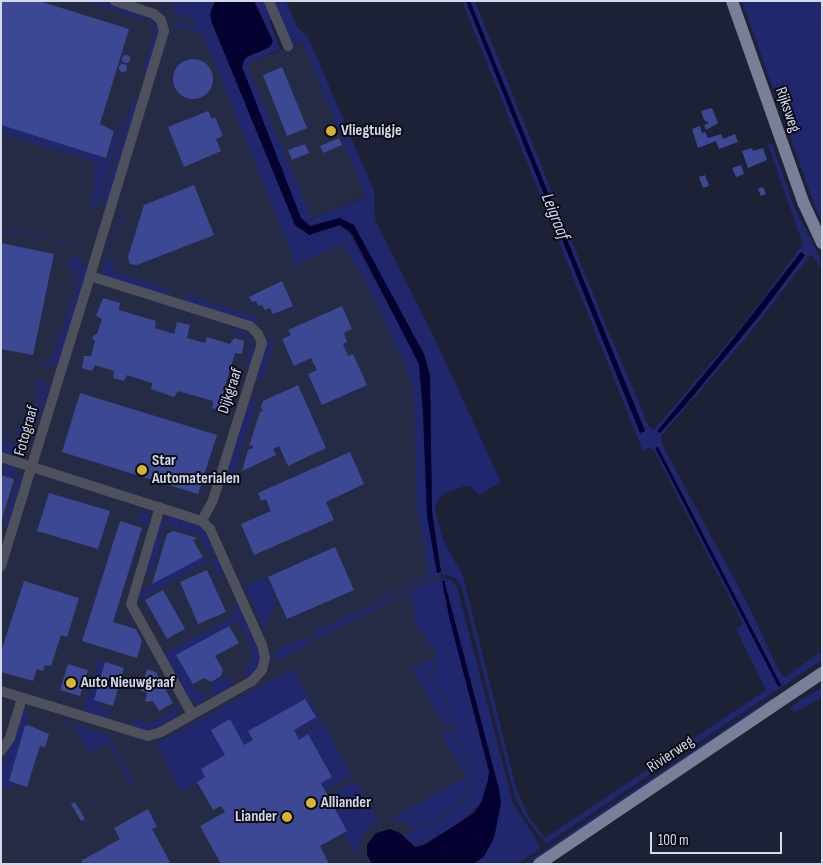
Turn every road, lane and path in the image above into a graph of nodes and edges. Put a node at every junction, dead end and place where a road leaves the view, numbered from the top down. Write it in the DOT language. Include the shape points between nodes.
graph roads {
  1 [pos="115,1"];
  2 [pos="269,1"];
  3 [pos="732,1"];
  4 [pos="288,46"];
  5 [pos="822,243"];
  6 [pos="90,276"];
  7 [pos="1,457"];
  8 [pos="31,467"];
  9 [pos="160,507"];
  10 [pos="202,521"];
  11 [pos="1,566"];
  12 [pos="822,673"];
  13 [pos="1,692"];
  14 [pos="22,698"];
  15 [pos="192,714"];
  16 [pos="1,751"];
  17 [pos="539,864"];
  1 -- 6 [label="street" via="154,14 161,20 164,30"];
  2 -- 4 [label="street"];
  3 -- 5 [label="main road, Rijksweg"];
  6 -- 8 [label="street, Fotograaf"];
  6 -- 10 [label="street, Dijkgraaf" via="250,326 261,338 261,348 213,500"];
  7 -- 8 [label="street"];
  8 -- 9 [label="street, Fotograaf"];
  8 -- 11 [label="street"];
  9 -- 10 [label="street, Fotograaf"];
  9 -- 15 [label="street" via="131,604"];
  10 -- 15 [label="street" via="210,529 265,658 256,678"];
  12 -- 17 [label="main road, Rivierweg"];
  13 -- 14 [label="street"];
  14 -- 15 [label="street" via="144,736 161,732"];
  14 -- 16 [label="street" via="10,738"];
}
